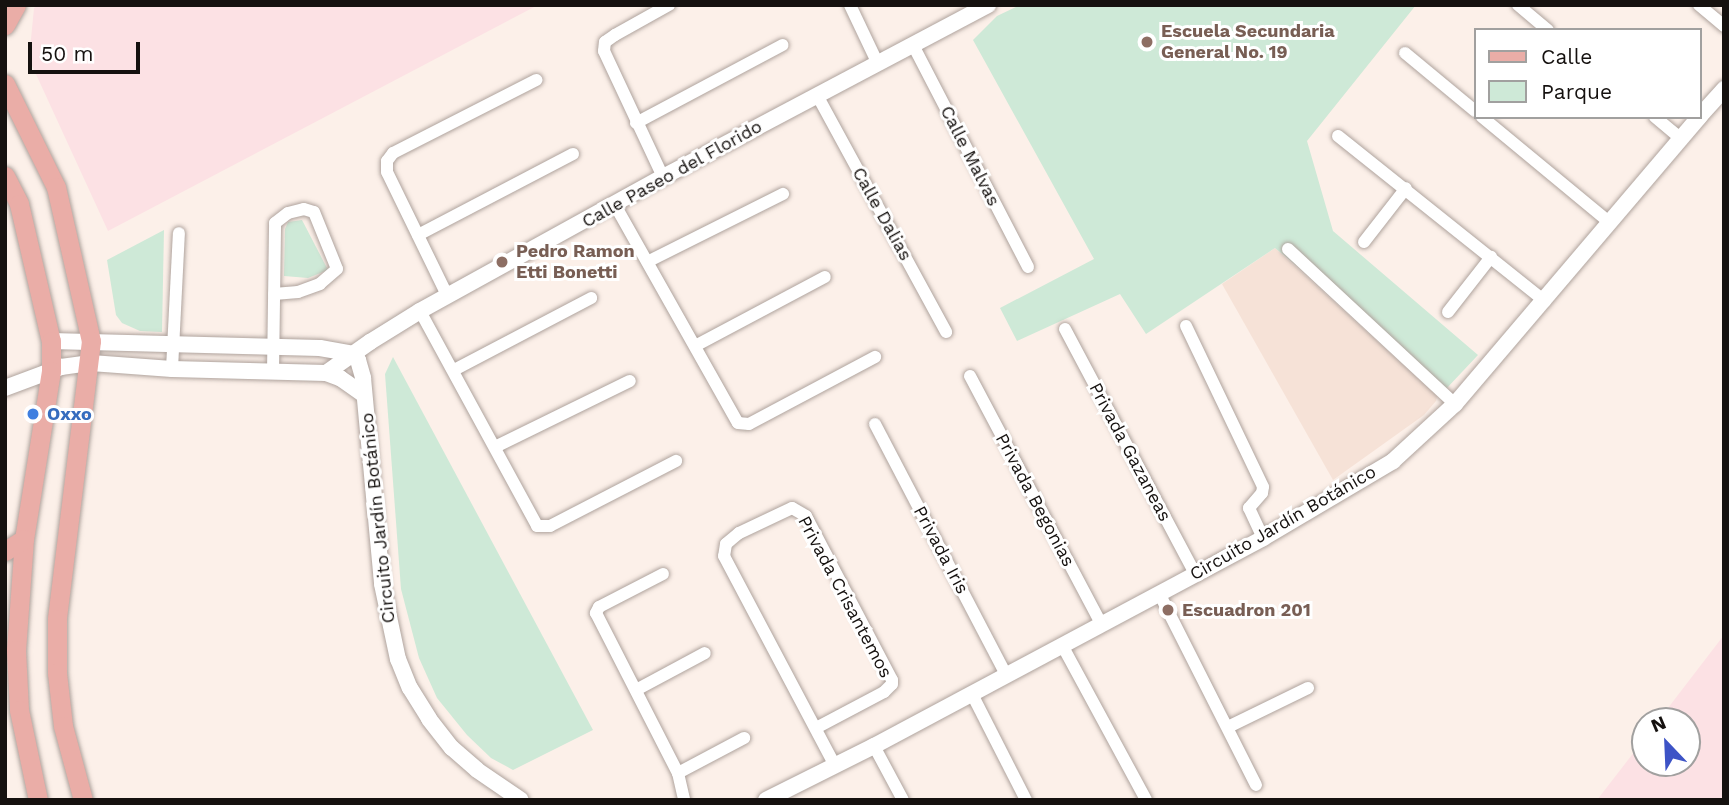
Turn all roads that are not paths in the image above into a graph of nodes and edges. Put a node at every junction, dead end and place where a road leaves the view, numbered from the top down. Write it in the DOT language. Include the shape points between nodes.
graph roads {
  1 [pos="16,5"];
  2 [pos="669,5"];
  3 [pos="850,5"];
  4 [pos="988,5"];
  5 [pos="1518,5"];
  6 [pos="1699,5"];
  7 [pos="5,25"];
  8 [pos="1724,26"];
  9 [pos="1546,28"];
  10 [pos="783,45"];
  11 [pos="913,45"];
  12 [pos="1405,53"];
  13 [pos="878,64"];
  14 [pos="536,80"];
  15 [pos="5,84"];
  16 [pos="1724,89"];
  17 [pos="817,95"];
  18 [pos="1474,110"];
  19 [pos="1701,115"];
  20 [pos="1484,119"];
  21 [pos="1657,119"];
  22 [pos="1697,119"];
  23 [pos="636,123"];
  24 [pos="1338,136"];
  25 [pos="1681,138"];
  26 [pos="573,154"];
  27 [pos="5,176"];
  28 [pos="663,177"];
  29 [pos="1406,188"];
  30 [pos="783,194"];
  31 [pos="615,205"];
  32 [pos="1609,222"];
  33 [pos="179,233"];
  34 [pos="418,235"];
  35 [pos="1364,242"];
  36 [pos="1288,249"];
  37 [pos="1491,257"];
  38 [pos="649,261"];
  39 [pos="1028,267"];
  40 [pos="825,277"];
  41 [pos="274,294"];
  42 [pos="448,297"];
  43 [pos="591,298"];
  44 [pos="1545,301"];
  45 [pos="421,312"];
  46 [pos="1448,312"];
  47 [pos="1186,326"];
  48 [pos="1065,329"];
  49 [pos="946,332"];
  50 [pos="51,341"];
  51 [pos="91,341"];
  52 [pos="174,346"];
  53 [pos="695,346"];
  54 [pos="273,347"];
  55 [pos="353,354"];
  56 [pos="875,357"];
  57 [pos="91,363"];
  58 [pos="172,369"];
  59 [pos="454,370"];
  60 [pos="51,371"];
  61 [pos="273,372"];
  62 [pos="326,373"];
  63 [pos="970,376"];
  64 [pos="630,381"];
  65 [pos="5,388"];
  66 [pos="365,395"];
  67 [pos="1455,404"];
  68 [pos="875,424"];
  69 [pos="495,447"];
  70 [pos="676,461"];
  71 [pos="1263,538"];
  72 [pos="24,539"];
  73 [pos="5,551"];
  74 [pos="663,574"];
  75 [pos="1195,574"];
  76 [pos="1159,593"];
  77 [pos="1101,624"];
  78 [pos="1062,645"];
  79 [pos="10,647"];
  80 [pos="705,653"];
  81 [pos="1007,676"];
  82 [pos="1308,688"];
  83 [pos="636,690"];
  84 [pos="972,694"];
  85 [pos="1227,727"];
  86 [pos="816,728"];
  87 [pos="744,738"];
  88 [pos="874,746"];
  89 [pos="835,766"];
  90 [pos="678,773"];
  91 [pos="1256,785"];
  92 [pos="519,799"];
  93 [pos="38,800"];
  94 [pos="83,800"];
  95 [pos="684,800"];
  96 [pos="766,800"];
  97 [pos="903,800"];
  98 [pos="1026,800"];
  99 [pos="1146,800"];
  1 -- 7 [label="main road"];
  2 -- 23 [label="street" via="606,42 604,51"];
  3 -- 13 [label="street"];
  4 -- 11 [label="street, Calle Paseo del Florido"];
  5 -- 9 [label="street"];
  6 -- 8 [label="street"];
  10 -- 23 [label="street"];
  11 -- 13 [label="street, Calle Paseo del Florido"];
  11 -- 39 [label="street, Calle Malvas"];
  12 -- 18 [label="street"];
  13 -- 17 [label="street, Calle Paseo del Florido"];
  14 -- 34 [label="street" via="393,153 387,172"];
  15 -- 51 [label="main road" via="56,187"];
  16 -- 19 [label="street, Circuito Jardín Botánico"];
  17 -- 28 [label="street, Calle Paseo del Florido"];
  17 -- 49 [label="street, Calle Dalias"];
  20 -- 32 [label="street"];
  21 -- 25 [label="street"];
  22 -- 25 [label="street, Circuito Jardín Botánico"];
  23 -- 28 [label="street"];
  24 -- 29 [label="street"];
  25 -- 32 [label="street, Circuito Jardín Botánico"];
  26 -- 34 [label="street"];
  27 -- 50 [label="main road" via="19,205"];
  28 -- 31 [label="street, Calle Paseo del Florido"];
  29 -- 35 [label="street"];
  29 -- 37 [label="street"];
  30 -- 38 [label="street"];
  31 -- 38 [label="street"];
  31 -- 42 [label="street, Calle Paseo del Florido"];
  32 -- 44 [label="street, Circuito Jardín Botánico"];
  33 -- 52 [label="street"];
  34 -- 42 [label="street"];
  36 -- 67 [label="street"];
  37 -- 44 [label="street"];
  37 -- 46 [label="street"];
  38 -- 53 [label="street"];
  40 -- 53 [label="street"];
  41 -- 41 [label="street" via="320,284 337,269 314,212 288,213 275,223"];
  41 -- 54 [label="street"];
  42 -- 45 [label="street, Calle Paseo del Florido"];
  43 -- 59 [label="street"];
  44 -- 67 [label="street, Circuito Jardín Botánico"];
  45 -- 55 [label="street, Calle Paseo del Florido"];
  45 -- 59 [label="street"];
  47 -- 71 [label="street" via="1263,487 1249,508"];
  48 -- 75 [label="street, Privada Gazaneas"];
  50 -- 51 [label="street"];
  50 -- 60 [label="main road"];
  51 -- 52 [label="street"];
  51 -- 57 [label="main road"];
  52 -- 54 [label="street"];
  52 -- 58 [label="street"];
  53 -- 56 [label="street" via="740,425"];
  54 -- 55 [label="street"];
  54 -- 61 [label="street"];
  55 -- 62 [label="street, Calle Paseo del Florido"];
  55 -- 66 [label="street, Circuito Jardín Botánico" via="361,368"];
  57 -- 58 [label="street"];
  57 -- 60 [label="street"];
  57 -- 94 [label="main road" via="57,619 63,726"];
  58 -- 61 [label="street"];
  59 -- 69 [label="street"];
  60 -- 65 [label="street"];
  60 -- 72 [label="main road"];
  61 -- 62 [label="street"];
  62 -- 66 [label="street"];
  63 -- 77 [label="street, Privada Begonias"];
  64 -- 69 [label="street"];
  66 -- 92 [label="street, Circuito Jardín Botánico" via="382,584 398,659 429,719 452,747"];
  67 -- 71 [label="street, Circuito Jardín Botánico" via="1393,461"];
  68 -- 81 [label="street, Privada Iris"];
  69 -- 70 [label="street" via="540,528"];
  71 -- 75 [label="street, Circuito Jardín Botánico"];
  72 -- 73 [label="main road"];
  72 -- 79 [label="main road"];
  74 -- 83 [label="street" via="599,607 596,613"];
  75 -- 76 [label="street, Circuito Jardín Botánico"];
  76 -- 77 [label="street, Circuito Jardín Botánico"];
  76 -- 85 [label="street"];
  77 -- 78 [label="street, Circuito Jardín Botánico"];
  78 -- 81 [label="street, Circuito Jardín Botánico"];
  78 -- 99 [label="street"];
  79 -- 93 [label="main road"];
  80 -- 83 [label="street"];
  81 -- 84 [label="street, Circuito Jardín Botánico"];
  82 -- 85 [label="street"];
  83 -- 90 [label="street"];
  84 -- 88 [label="street, Circuito Jardín Botánico"];
  84 -- 98 [label="street"];
  85 -- 91 [label="street"];
  86 -- 86 [label="street, Privada Crisantemos" via="892,684 800,510 786,510 739,533 724,556"];
  86 -- 89 [label="street"];
  87 -- 90 [label="street"];
  88 -- 89 [label="street, Circuito Jardín Botánico"];
  88 -- 97 [label="street"];
  89 -- 96 [label="street, Circuito Jardín Botánico"];
  90 -- 95 [label="street"];
}
